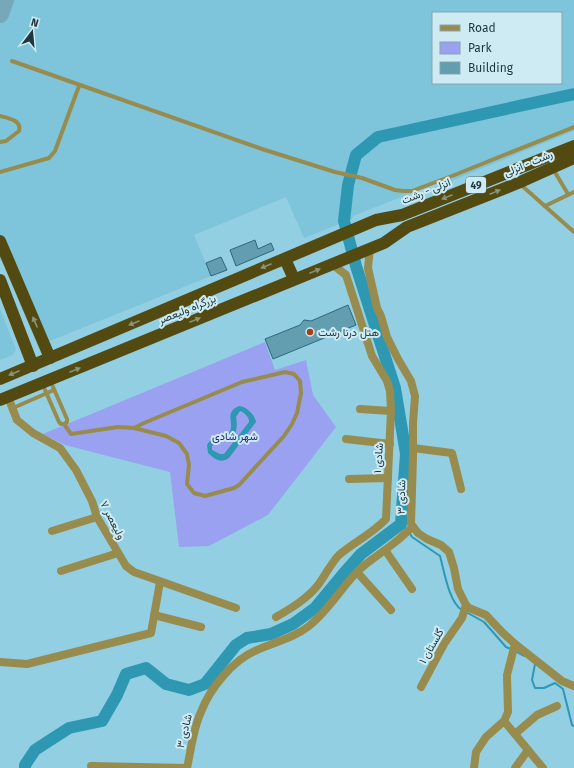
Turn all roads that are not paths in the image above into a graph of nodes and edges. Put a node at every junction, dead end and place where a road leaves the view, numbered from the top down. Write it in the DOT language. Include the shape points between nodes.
graph roads {
  1 [pos="12,61"];
  2 [pos="79,86"];
  3 [pos="0,116"];
  4 [pos="574,127"];
  5 [pos="0,142"];
  6 [pos="574,146"];
  7 [pos="574,158"];
  8 [pos="551,167"];
  9 [pos="0,172"];
  10 [pos="518,182"];
  11 [pos="574,192"];
  12 [pos="568,194"];
  13 [pos="545,206"];
  14 [pos="376,220"];
  15 [pos="574,232"];
  16 [pos="0,240"];
  17 [pos="384,242"];
  18 [pos="368,249"];
  19 [pos="285,258"];
  20 [pos="334,263"];
  21 [pos="12,270"];
  22 [pos="0,275"];
  23 [pos="294,279"];
  24 [pos="0,280"];
  25 [pos="50,358"];
  26 [pos="33,366"];
  27 [pos="0,380"];
  28 [pos="48,386"];
  29 [pos="7,402"];
  30 [pos="360,409"];
  31 [pos="391,411"];
  32 [pos="64,424"];
  33 [pos="134,428"];
  34 [pos="346,439"];
  35 [pos="390,444"];
  36 [pos="413,448"];
  37 [pos="388,478"];
  38 [pos="349,479"];
  39 [pos="461,489"];
  40 [pos="97,517"];
  41 [pos="412,527"];
  42 [pos="52,531"];
  43 [pos="385,550"];
  44 [pos="118,552"];
  45 [pos="61,571"];
  46 [pos="357,572"];
  47 [pos="160,582"];
  48 [pos="412,589"];
  49 [pos="466,605"];
  50 [pos="236,608"];
  51 [pos="391,610"];
  52 [pos="154,615"];
  53 [pos="276,617"];
  54 [pos="201,627"];
  55 [pos="515,646"];
  56 [pos="0,662"];
  57 [pos="422,686"];
  58 [pos="574,686"];
  59 [pos="557,706"];
  60 [pos="504,721"];
  61 [pos="515,734"];
  62 [pos="528,750"];
  63 [pos="91,766"];
  64 [pos="181,768"];
  65 [pos="187,768"];
  66 [pos="474,768"];
  67 [pos="515,768"];
  68 [pos="543,768"];
  1 -- 2 [label="lane"];
  2 -- 4 [label="lane" via="262,149 404,191 457,174"];
  2 -- 9 [label="lane" via="55,151 49,158"];
  3 -- 5 [label="lane" via="12,119 20,126 19,131 6,141"];
  6 -- 14 [label="highway, انزلی - رشت / 49, one-way" via="402,215"];
  7 -- 8 [label="highway, رشت - انزلی / 49"];
  8 -- 10 [label="highway, رشت - انزلی / 49"];
  8 -- 12 [label="lane"];
  10 -- 13 [label="lane"];
  17 -- 10 [label="highway, رشت - انزلی / 49, one-way" via="407,227"];
  11 -- 12 [label="lane"];
  12 -- 13 [label="lane"];
  13 -- 15 [label="lane"];
  14 -- 19 [label="highway, بزرگراه ولیعصر"];
  16 -- 21 [label="highway"];
  17 -- 18 [label="highway, بزرگراه ولیعصر"];
  18 -- 20 [label="highway, بزرگراه ولیعصر"];
  18 -- 36 [label="street, شادی ۳" via="368,268 377,308 387,336 411,381 415,396"];
  19 -- 23 [label="highway"];
  19 -- 25 [label="highway, بزرگراه ولیعصر, one-way"];
  23 -- 20 [label="highway, بزرگراه ولیعصر, one-way"];
  20 -- 31 [label="street, شادی ۱" via="346,275 372,356 387,380"];
  21 -- 22 [label="highway"];
  25 -- 21 [label="highway, one-way"];
  28 -- 23 [label="highway, بزرگراه ولیعصر, one-way"];
  24 -- 26 [label="highway"];
  25 -- 26 [label="highway, بزرگراه ولیعصر"];
  26 -- 27 [label="highway, بزرگراه ولیعصر, one-way"];
  28 -- 29 [label="highway, بزرگراه ولیعصر"];
  28 -- 32 [label="lane" via="59,422"];
  28 -- 32 [label="lane" via="67,419"];
  29 -- 40 [label="street, ولیعصر ۷" via="17,420 33,433 60,448 76,470"];
  30 -- 31 [label="street"];
  31 -- 35 [label="street, شادی ۱"];
  32 -- 33 [label="lane" via="71,434 118,427"];
  33 -- 33 [label="lane" via="171,438 182,446 188,460 187,484 194,493 206,496 234,488 247,478 288,430 295,418 301,384 294,374 285,372 242,382"];
  34 -- 35 [label="street"];
  35 -- 37 [label="street, شادی ۱"];
  36 -- 39 [label="street" via="452,453"];
  36 -- 41 [label="street, شادی ۳"];
  37 -- 38 [label="street"];
  37 -- 53 [label="street, شادی ۱" via="386,520 338,557 316,587 294,607"];
  40 -- 42 [label="street"];
  40 -- 44 [label="street, ولیعصر ۷"];
  41 -- 43 [label="street, شادی ۳"];
  41 -- 49 [label="street, شادی ۳" via="448,552 458,589"];
  43 -- 46 [label="street, شادی ۳"];
  43 -- 48 [label="street"];
  44 -- 45 [label="street"];
  44 -- 47 [label="street, ولیعصر ۷" via="126,566 134,572"];
  46 -- 51 [label="street"];
  46 -- 65 [label="street, شادی ۳" via="311,624 279,642 257,650 233,666 224,676 200,712"];
  47 -- 50 [label="street, ولیعصر ۷"];
  47 -- 52 [label="street"];
  49 -- 55 [label="street" via="486,615"];
  49 -- 57 [label="street, گلستان ۱" via="462,618 444,644"];
  52 -- 54 [label="street"];
  52 -- 56 [label="street" via="151,633 27,664"];
  55 -- 58 [label="street" via="562,681"];
  55 -- 60 [label="street" via="507,675 508,712"];
  59 -- 61 [label="street" via="537,715"];
  60 -- 61 [label="street"];
  60 -- 66 [label="street" via="486,737 476,752"];
  61 -- 62 [label="street"];
  62 -- 67 [label="street"];
  62 -- 68 [label="street"];
  63 -- 64 [label="street"];
  64 -- 65 [label="street"];
}
